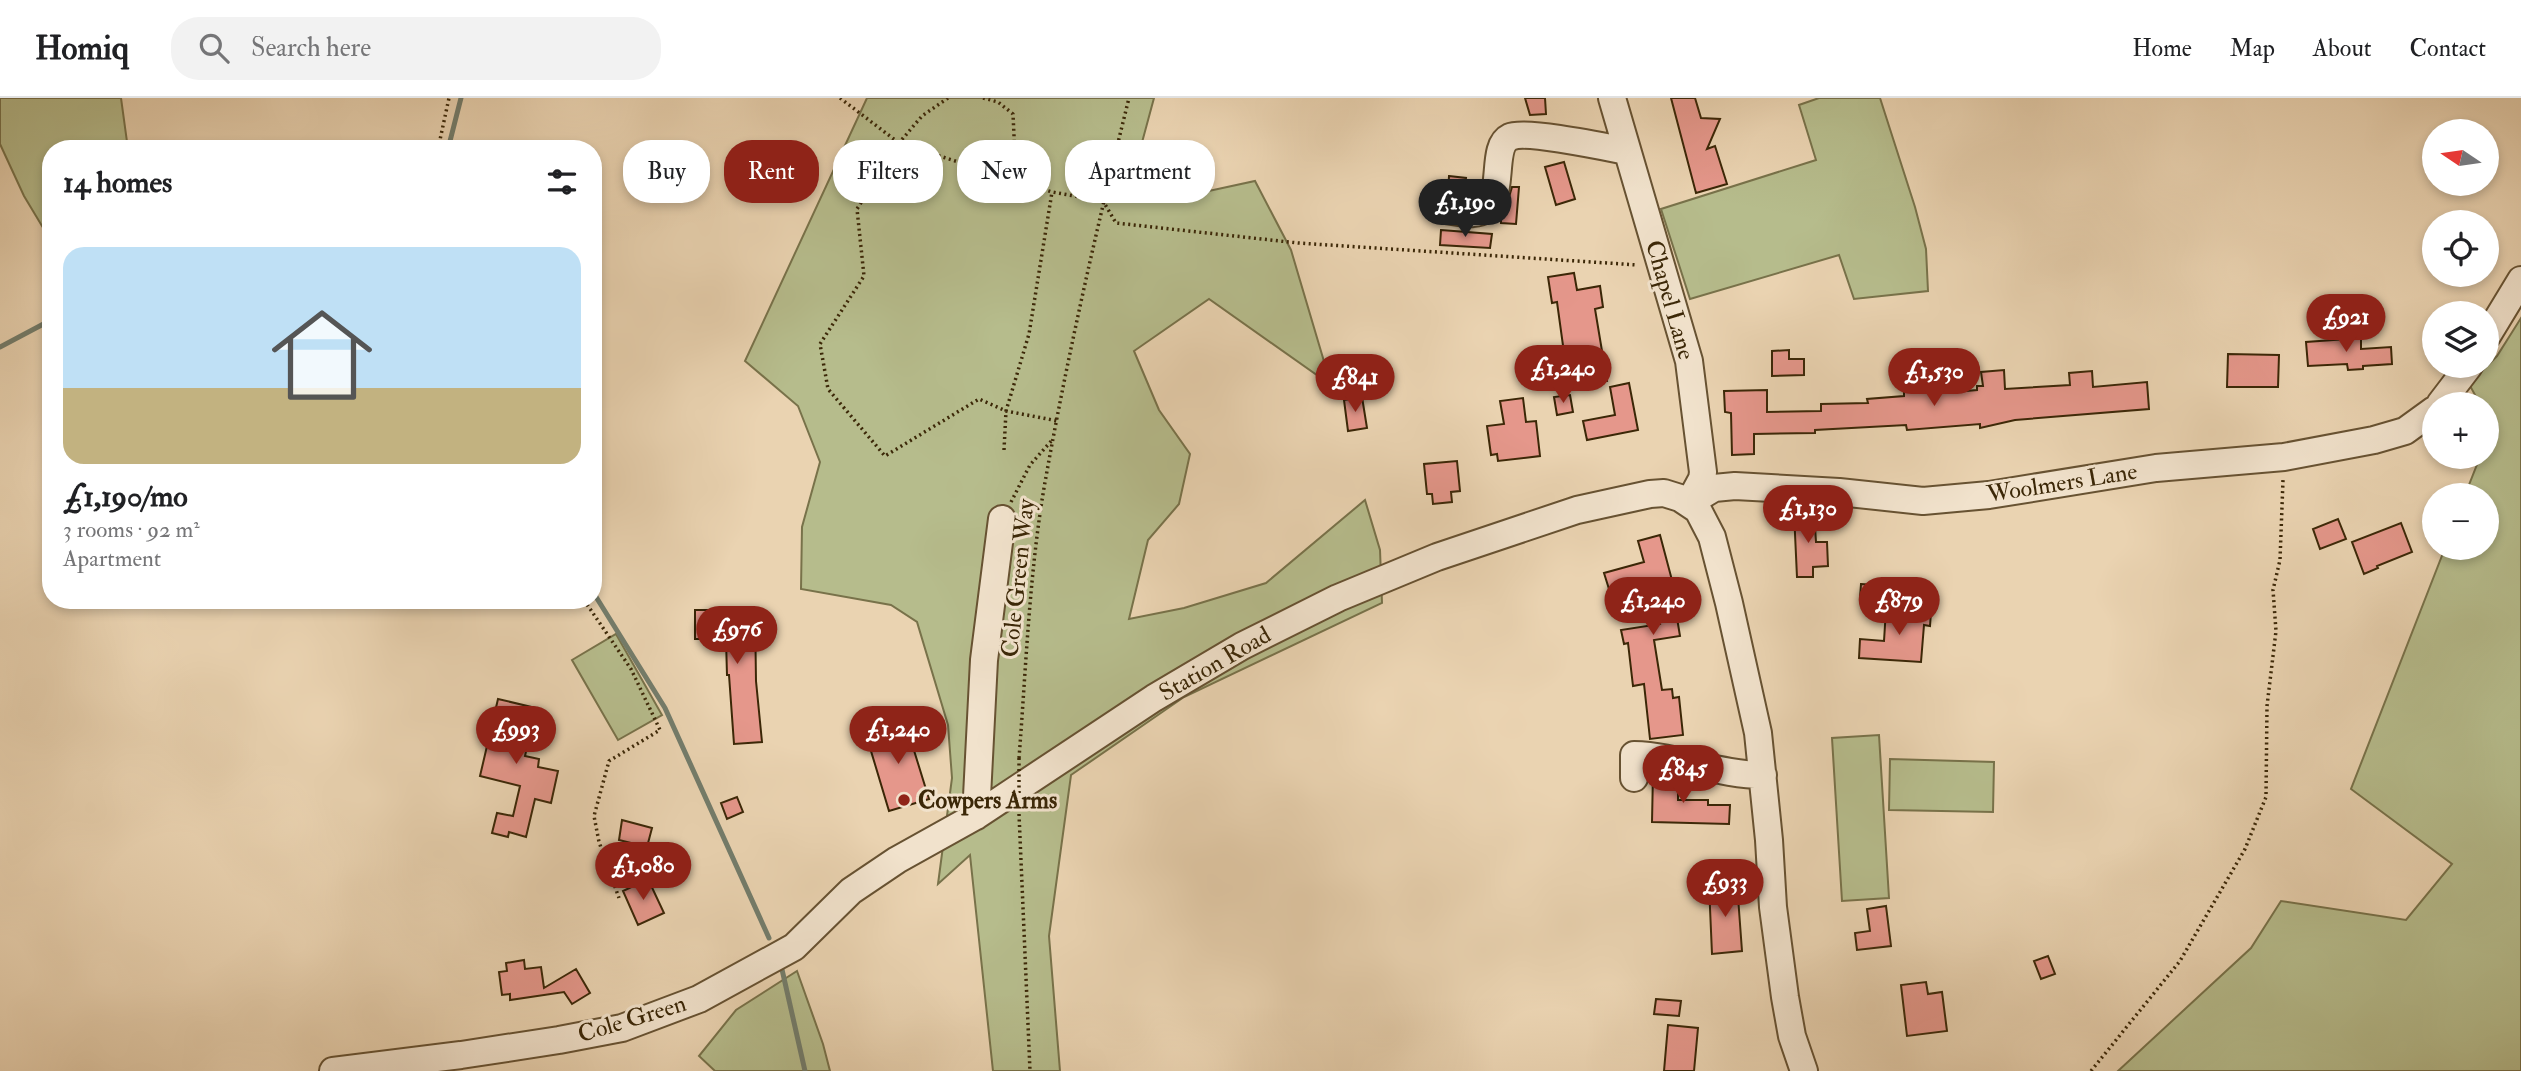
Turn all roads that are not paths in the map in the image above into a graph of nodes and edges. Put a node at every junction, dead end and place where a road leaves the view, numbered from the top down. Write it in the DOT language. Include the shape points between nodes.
graph roads {
  1 [pos="1612,98"];
  2 [pos="1627,151"];
  3 [pos="1446,210"];
  4 [pos="2521,280"];
  5 [pos="2499,316"];
  6 [pos="2460,378"];
  7 [pos="2448,392"];
  8 [pos="2422,419"];
  9 [pos="1689,503"];
  10 [pos="1002,520"];
  11 [pos="1763,775"];
  12 [pos="1634,778"];
  13 [pos="976,817"];
  14 [pos="794,947"];
  15 [pos="436,1065"];
  16 [pos="333,1071"];
  17 [pos="341,1071"];
  18 [pos="1804,1071"];
  1 -- 2 [label="street, Chapel Lane"];
  2 -- 3 [label="street" via="1511,136 1501,149 1492,201 1474,213"];
  2 -- 9 [label="street, Chapel Lane" via="1689,361 1702,479"];
  4 -- 5 [label="street"];
  6 -- 7 [label="street, Woolmers Lane"];
  8 -- 9 [label="street, Woolmers Lane" via="2405,431 2374,440 2284,457 2156,468 1989,495 1923,501 1735,486 1714,488"];
  9 -- 11 [label="street" via="1698,510 1712,537 1750,696"];
  9 -- 13 [label="street, Station Road" via="1671,494 1650,494 1577,510 1437,557 1338,598 1242,646 1154,698"];
  10 -- 13 [label="street" via="984,660"];
  11 -- 12 [label="street" via="1731,774 1676,759 1634,755"];
  11 -- 18 [label="street" via="1785,997"];
  13 -- 14 [label="street, Station Road" via="851,891"];
  14 -- 15 [label="street, Cole Green" via="699,999 622,1028"];
  15 -- 17 [label="street, Cole Green"];
  16 -- 17 [label="street, Cole Green"];
}
